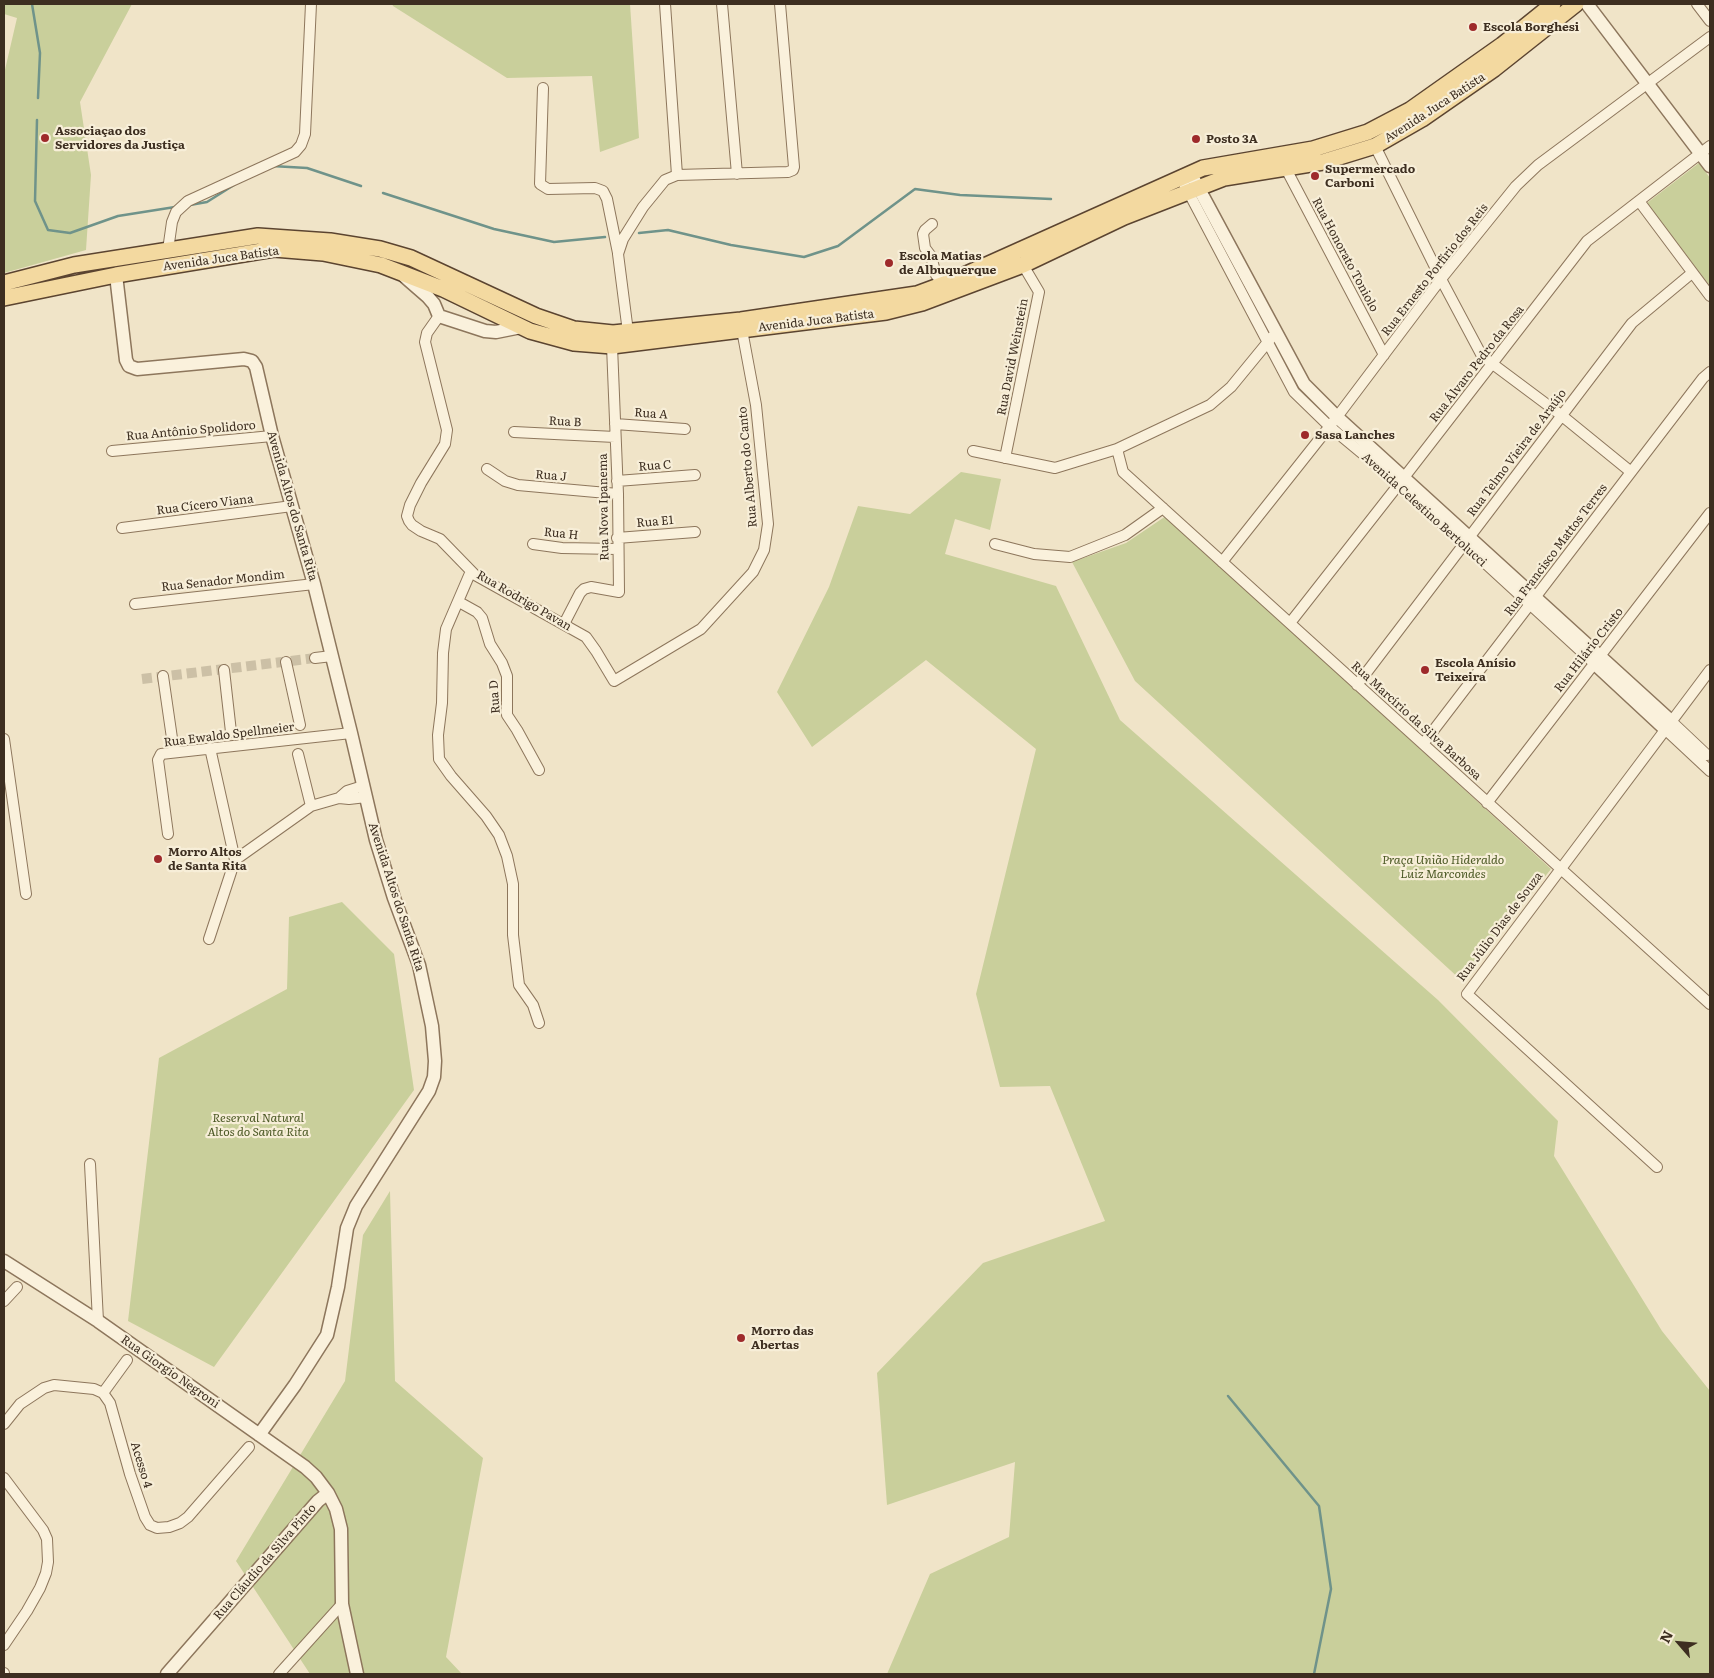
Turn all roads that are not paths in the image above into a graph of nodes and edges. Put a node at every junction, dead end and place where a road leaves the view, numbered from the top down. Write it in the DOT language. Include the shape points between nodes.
graph roads {
  1 [pos="311,4"];
  2 [pos="665,4"];
  3 [pos="722,4"];
  4 [pos="780,4"];
  5 [pos="1553,4"];
  6 [pos="1576,4"];
  7 [pos="1587,4"];
  8 [pos="1697,4"];
  9 [pos="1710,21"];
  10 [pos="1710,37"];
  11 [pos="1648,84"];
  12 [pos="543,88"];
  13 [pos="1375,146"];
  14 [pos="1705,150"];
  15 [pos="1710,166"];
  16 [pos="1284,168"];
  17 [pos="737,174"];
  18 [pos="677,175"];
  19 [pos="1189,182"];
  20 [pos="1639,201"];
  21 [pos="932,224"];
  22 [pos="168,250"];
  23 [pos="618,254"];
  24 [pos="411,258"];
  25 [pos="1023,265"];
  26 [pos="394,269"];
  27 [pos="1692,273"];
  28 [pos="116,275"];
  29 [pos="1441,279"];
  30 [pos="4,283"];
  31 [pos="944,284"];
  32 [pos="492,295"];
  33 [pos="1710,296"];
  34 [pos="4,298"];
  35 [pos="439,316"];
  36 [pos="500,317"];
  37 [pos="521,327"];
  38 [pos="742,330"];
  39 [pos="485,331"];
  40 [pos="628,332"];
  41 [pos="1272,337"];
  42 [pos="612,346"];
  43 [pos="1384,355"];
  44 [pos="1492,364"];
  45 [pos="1710,372"];
  46 [pos="1562,416"];
  47 [pos="1333,422"];
  48 [pos="615,424"];
  49 [pos="685,428"];
  50 [pos="514,432"];
  51 [pos="272,436"];
  52 [pos="615,437"];
  53 [pos="1117,449"];
  54 [pos="112,451"];
  55 [pos="972,451"];
  56 [pos="1005,458"];
  57 [pos="487,469"];
  58 [pos="1631,472"];
  59 [pos="695,475"];
  60 [pos="617,481"];
  61 [pos="1402,481"];
  62 [pos="618,494"];
  63 [pos="292,506"];
  64 [pos="1163,508"];
  65 [pos="1710,513"];
  66 [pos="122,528"];
  67 [pos="695,532"];
  68 [pos="617,538"];
  69 [pos="1467,541"];
  70 [pos="533,544"];
  71 [pos="995,544"];
  72 [pos="617,549"];
  73 [pos="1222,562"];
  74 [pos="471,571"];
  75 [pos="314,584"];
  76 [pos="1533,601"];
  77 [pos="459,602"];
  78 [pos="135,604"];
  79 [pos="1290,623"];
  80 [pos="564,624"];
  81 [pos="332,656"];
  82 [pos="315,658"];
  83 [pos="1597,660"];
  84 [pos="286,662"];
  85 [pos="224,670"];
  86 [pos="1710,670"];
  87 [pos="163,676"];
  88 [pos="614,682"];
  89 [pos="1357,685"];
  90 [pos="1668,725"];
  91 [pos="300,726"];
  92 [pos="231,732"];
  93 [pos="352,733"];
  94 [pos="4,739"];
  95 [pos="1422,744"];
  96 [pos="210,748"];
  97 [pos="174,752"];
  98 [pos="298,754"];
  99 [pos="1707,755"];
  100 [pos="539,770"];
  101 [pos="1710,771"];
  102 [pos="365,792"];
  103 [pos="1487,803"];
  104 [pos="311,806"];
  105 [pos="168,834"];
  106 [pos="235,860"];
  107 [pos="1560,869"];
  108 [pos="26,894"];
  109 [pos="209,939"];
  110 [pos="1710,1004"];
  111 [pos="539,1023"];
  112 [pos="90,1164"];
  113 [pos="1657,1167"];
  114 [pos="4,1261"];
  115 [pos="17,1287"];
  116 [pos="4,1301"];
  117 [pos="98,1320"];
  118 [pos="127,1360"];
  119 [pos="104,1393"];
  120 [pos="4,1424"];
  121 [pos="259,1435"];
  122 [pos="249,1447"];
  123 [pos="4,1478"];
  124 [pos="328,1493"];
  125 [pos="342,1604"];
  126 [pos="218,1623"];
  127 [pos="4,1645"];
  128 [pos="167,1674"];
  129 [pos="178,1674"];
  130 [pos="279,1674"];
  131 [pos="357,1674"];
  1 -- 22 [label="street" via="305,134 301,145 295,152 188,201 176,212"];
  2 -- 18 [label="street"];
  3 -- 17 [label="street"];
  4 -- 17 [label="street" via="794,168 788,172"];
  5 -- 19 [label="main road, Avenida Juca Batista" via="1502,45 1410,110 1368,132 1313,149 1203,168"];
  6 -- 13 [label="main road, Avenida Juca Batista" via="1494,69 1422,119"];
  7 -- 11 [label="street"];
  8 -- 9 [label="street"];
  10 -- 11 [label="street, Rua Ernesto Porfírio dos Reis"];
  11 -- 14 [label="street"];
  11 -- 29 [label="street, Rua Ernesto Porfírio dos Reis" via="1538,165 1516,186"];
  12 -- 23 [label="street" via="540,184 548,189 595,188 603,191"];
  13 -- 16 [label="main road, Avenida Juca Batista" via="1323,162"];
  13 -- 29 [label="street"];
  14 -- 15 [label="street"];
  14 -- 20 [label="street, Rua Álvaro Pedro da Rosa"];
  16 -- 19 [label="main road, Avenida Juca Batista"];
  16 -- 43 [label="street, Rua Honorato Toniolo"];
  17 -- 18 [label="street"];
  18 -- 23 [label="street" via="664,180 643,207 623,239"];
  19 -- 25 [label="main road, Avenida Juca Batista"];
  19 -- 31 [label="main road, Avenida Juca Batista"];
  19 -- 41 [label="street, Avenida Celestino Bertolucci"];
  20 -- 27 [label="street"];
  20 -- 44 [label="street, Rua Álvaro Pedro da Rosa" via="1587,242"];
  21 -- 31 [label="street" via="924,230 925,248"];
  22 -- 24 [label="main road, Avenida Juca Batista" via="258,236 330,241"];
  22 -- 30 [label="main road, Avenida Juca Batista" via="74,264"];
  23 -- 40 [label="street"];
  24 -- 26 [label="main road" via="399,261"];
  24 -- 32 [label="main road, Avenida Juca Batista"];
  25 -- 38 [label="main road, Avenida Juca Batista" via="922,303 886,312"];
  25 -- 56 [label="street, Rua David Weinstein" via="1039,292"];
  26 -- 28 [label="main road, Avenida Juca Batista" via="323,253 274,249"];
  26 -- 35 [label="street" via="428,297"];
  26 -- 36 [label="main road, Avenida Juca Batista"];
  27 -- 33 [label="street"];
  27 -- 46 [label="street, Rua Telmo Vieira de Araújo" via="1632,323"];
  28 -- 34 [label="main road, Avenida Juca Batista"];
  28 -- 51 [label="street, Avenida Altos do Santa Rita" via="129,366 137,369 244,359 252,361"];
  29 -- 43 [label="street, Rua Ernesto Porfírio dos Reis"];
  29 -- 44 [label="street" via="1482,356"];
  31 -- 40 [label="main road, Avenida Juca Batista" via="917,294 856,304"];
  32 -- 36 [label="main road"];
  32 -- 40 [label="main road, Avenida Juca Batista" via="536,316 574,329"];
  35 -- 39 [label="street"];
  35 -- 74 [label="street, Rua Rodrigo Pavan" via="427,333 425,342 447,430 445,444 418,488 407,516 412,525 440,539"];
  36 -- 37 [label="main road, Avenida Juca Batista"];
  36 -- 39 [label="street" via="494,328"];
  37 -- 39 [label="street"];
  37 -- 42 [label="main road, Avenida Juca Batista" via="574,343"];
  38 -- 42 [label="main road, Avenida Juca Batista"];
  38 -- 88 [label="street, Rua Alberto do Canto" via="756,405 768,524 764,550 753,572 701,629"];
  41 -- 47 [label="street, Avenida Celestino Bertolucci"];
  41 -- 53 [label="street" via="1231,387 1210,405"];
  42 -- 48 [label="street, Rua Nova Ipanema"];
  43 -- 47 [label="street, Rua Ernesto Porfírio dos Reis"];
  44 -- 46 [label="street"];
  44 -- 61 [label="street, Rua Álvaro Pedro da Rosa"];
  45 -- 58 [label="street, Rua Francisco Mattos Terres" via="1702,378"];
  46 -- 58 [label="street"];
  46 -- 69 [label="street, Rua Telmo Vieira de Araújo"];
  47 -- 61 [label="street, Avenida Celestino Bertolucci"];
  47 -- 73 [label="street, Rua Ernesto Porfírio dos Reis"];
  48 -- 49 [label="street, Rua A"];
  48 -- 52 [label="street, Rua Nova Ipanema"];
  50 -- 52 [label="street, Rua B"];
  51 -- 54 [label="street, Rua Antônio Spolidoro"];
  51 -- 63 [label="street, Avenida Altos do Santa Rita"];
  52 -- 60 [label="street, Rua Nova Ipanema"];
  53 -- 56 [label="street" via="1055,468"];
  53 -- 64 [label="street, Rua Marcírio da Silva Barbosa" via="1124,472"];
  55 -- 56 [label="street"];
  57 -- 62 [label="street, Rua J" via="518,485"];
  58 -- 76 [label="street, Rua Francisco Mattos Terres"];
  59 -- 60 [label="street, Rua C"];
  60 -- 62 [label="street, Rua Nova Ipanema"];
  61 -- 69 [label="street, Avenida Celestino Bertolucci"];
  61 -- 79 [label="street, Rua Álvaro Pedro da Rosa"];
  62 -- 68 [label="street, Rua Nova Ipanema"];
  63 -- 66 [label="street, Rua Cícero Viana"];
  63 -- 75 [label="street, Avenida Altos do Santa Rita"];
  64 -- 71 [label="street" via="1125,535 1070,557 1034,554"];
  64 -- 73 [label="street, Rua Marcírio da Silva Barbosa"];
  65 -- 83 [label="street, Rua Hilário Cristo"];
  67 -- 68 [label="street, Rua E1"];
  68 -- 72 [label="street, Rua Nova Ipanema"];
  69 -- 76 [label="street, Avenida Celestino Bertolucci"];
  69 -- 89 [label="street, Rua Telmo Vieira de Araújo"];
  70 -- 72 [label="street, Rua H"];
  72 -- 80 [label="street, Rua Nova Ipanema" via="619,592 591,587 584,589"];
  73 -- 79 [label="street, Rua Marcírio da Silva Barbosa"];
  74 -- 77 [label="street"];
  74 -- 80 [label="street, Rua Rodrigo Pavan"];
  75 -- 78 [label="street, Rua Senador Mondim"];
  75 -- 81 [label="street, Avenida Altos do Santa Rita"];
  76 -- 83 [label="street, Avenida Celestino Bertolucci"];
  76 -- 95 [label="street, Rua Francisco Mattos Terres"];
  77 -- 100 [label="street, Rua D" via="482,618 490,644 507,676 507,715"];
  77 -- 111 [label="street" via="446,629 439,759 499,835 513,884 513,935 519,985 533,1005"];
  79 -- 89 [label="street, Rua Marcírio da Silva Barbosa"];
  80 -- 88 [label="street, Rua Rodrigo Pavan" via="586,637"];
  81 -- 82 [label="street"];
  81 -- 93 [label="street, Avenida Altos do Santa Rita"];
  83 -- 90 [label="street, Avenida Celestino Bertolucci"];
  83 -- 103 [label="street, Rua Hilário Cristo"];
  84 -- 91 [label="street"];
  85 -- 92 [label="street"];
  86 -- 90 [label="street, Rua Júlio Dias de Souza"];
  87 -- 97 [label="street"];
  89 -- 95 [label="street, Rua Marcírio da Silva Barbosa"];
  90 -- 99 [label="street, Avenida Celestino Bertolucci"];
  90 -- 101 [label="street, Avenida Celestino Bertolucci"];
  90 -- 107 [label="street, Rua Júlio Dias de Souza"];
  93 -- 96 [label="street, Rua Ewaldo Spellmeier"];
  93 -- 102 [label="street, Avenida Altos do Santa Rita"];
  94 -- 108 [label="street"];
  95 -- 103 [label="street, Rua Marcírio da Silva Barbosa"];
  96 -- 97 [label="street, Rua Ewaldo Spellmeier"];
  96 -- 106 [label="street"];
  97 -- 105 [label="street, Rua Ewaldo Spellmeier" via="158,757"];
  98 -- 104 [label="street"];
  102 -- 104 [label="street"];
  102 -- 121 [label="street, Avenida Altos do Santa Rita" via="376,840 419,965 432,1026 434,1077 429,1091 356,1206 347,1228 327,1334"];
  103 -- 107 [label="street, Rua Marcírio da Silva Barbosa"];
  104 -- 106 [label="street"];
  106 -- 109 [label="street"];
  107 -- 110 [label="street, Rua Marcírio da Silva Barbosa"];
  107 -- 113 [label="street, Rua Júlio Dias de Souza" via="1466,994"];
  112 -- 117 [label="street"];
  114 -- 117 [label="street, Rua Giorgio Negroni"];
  115 -- 116 [label="street"];
  117 -- 121 [label="street, Rua Giorgio Negroni"];
  118 -- 119 [label="street"];
  119 -- 120 [label="street" via="54,1385 44,1388 20,1404"];
  119 -- 122 [label="street, Acesso 4" via="110,1403 145,1517 150,1525 158,1528 180,1523 188,1517"];
  121 -- 124 [label="street, Rua Giorgio Negroni" via="305,1467"];
  123 -- 127 [label="street" via="43,1530 47,1539 48,1562 40,1588"];
  124 -- 125 [label="street, Rua Giorgio Negroni" via="341,1529"];
  124 -- 126 [label="street, Rua Cláudio da Silva Pinto" via="322,1507"];
  125 -- 130 [label="street"];
  125 -- 131 [label="street, Rua Giorgio Negroni"];
  126 -- 128 [label="street, Rua Cláudio da Silva Pinto"];
  126 -- 129 [label="street, Rua Cláudio da Silva Pinto"];
}
